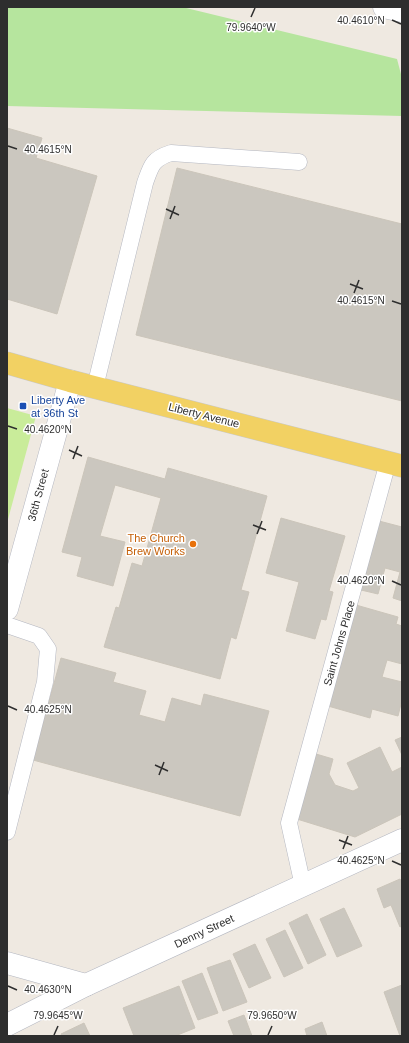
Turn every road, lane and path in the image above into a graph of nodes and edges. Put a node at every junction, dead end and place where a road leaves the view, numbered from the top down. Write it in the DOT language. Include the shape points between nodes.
graph roads {
  1 [pos="384,7"];
  2 [pos="402,12"];
  3 [pos="299,162"];
  4 [pos="7,363"];
  5 [pos="70,381"];
  6 [pos="95,387"];
  7 [pos="395,464"];
  8 [pos="7,609"];
  9 [pos="7,625"];
  10 [pos="7,832"];
  11 [pos="402,840"];
  12 [pos="303,886"];
  13 [pos="7,963"];
  14 [pos="86,985"];
  15 [pos="7,1025"];
  1 -- 2 [label="street"];
  3 -- 6 [label="lane" via="171,153 160,156 150,167"];
  4 -- 5 [label="main road, Liberty Avenue"];
  5 -- 6 [label="main road, Liberty Avenue"];
  5 -- 8 [label="street, 36th Street"];
  6 -- 7 [label="main road, Liberty Avenue"];
  7 -- 12 [label="lane, Saint Johns Place" via="288,823"];
  9 -- 10 [label="lane" via="39,636 48,649 45,682"];
  11 -- 12 [label="street, Denny Street"];
  12 -- 14 [label="street, Denny Street"];
  13 -- 14 [label="street"];
  14 -- 15 [label="street, Denny Street"];
}
